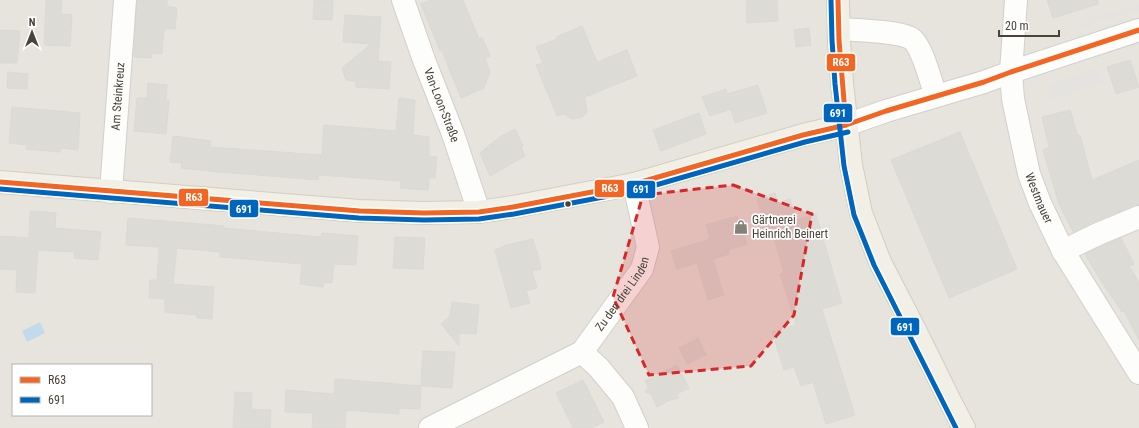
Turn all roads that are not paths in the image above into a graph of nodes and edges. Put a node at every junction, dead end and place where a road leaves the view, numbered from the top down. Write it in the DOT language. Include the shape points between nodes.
graph roads {
  1 [pos="125,0"];
  2 [pos="403,0"];
  3 [pos="838,0"];
  4 [pos="1016,0"];
  5 [pos="839,29"];
  6 [pos="1139,30"];
  7 [pos="1011,72"];
  8 [pos="936,96"];
  9 [pos="846,125"];
  10 [pos="0,182"];
  11 [pos="634,184"];
  12 [pos="111,192"];
  13 [pos="479,212"];
  14 [pos="1139,216"];
  15 [pos="1063,251"];
  16 [pos="582,352"];
  17 [pos="1139,373"];
  18 [pos="430,428"];
  19 [pos="637,428"];
  20 [pos="964,428"];
  1 -- 12 [label="street, Am Steinkreuz"];
  2 -- 13 [label="street, Van-Loon-Straße"];
  3 -- 5 [label="main road"];
  4 -- 7 [label="street, Westmauer"];
  5 -- 8 [label="street" via="884,32 912,39 920,48"];
  5 -- 9 [label="main road"];
  6 -- 7 [label="street"];
  7 -- 8 [label="street"];
  7 -- 15 [label="street, Westmauer" via="1013,99 1029,174"];
  8 -- 9 [label="street"];
  9 -- 11 [label="main road"];
  9 -- 20 [label="main road" via="851,165 863,220 880,262"];
  10 -- 12 [label="main road"];
  11 -- 13 [label="main road"];
  11 -- 16 [label="street, Zu den drei Linden" via="648,247 642,269"];
  12 -- 13 [label="main road" via="360,211"];
  14 -- 15 [label="street"];
  15 -- 17 [label="street, Westmauer"];
  16 -- 18 [label="street, Zu den drei Linden"];
  16 -- 19 [label="street" via="623,397"];
}
